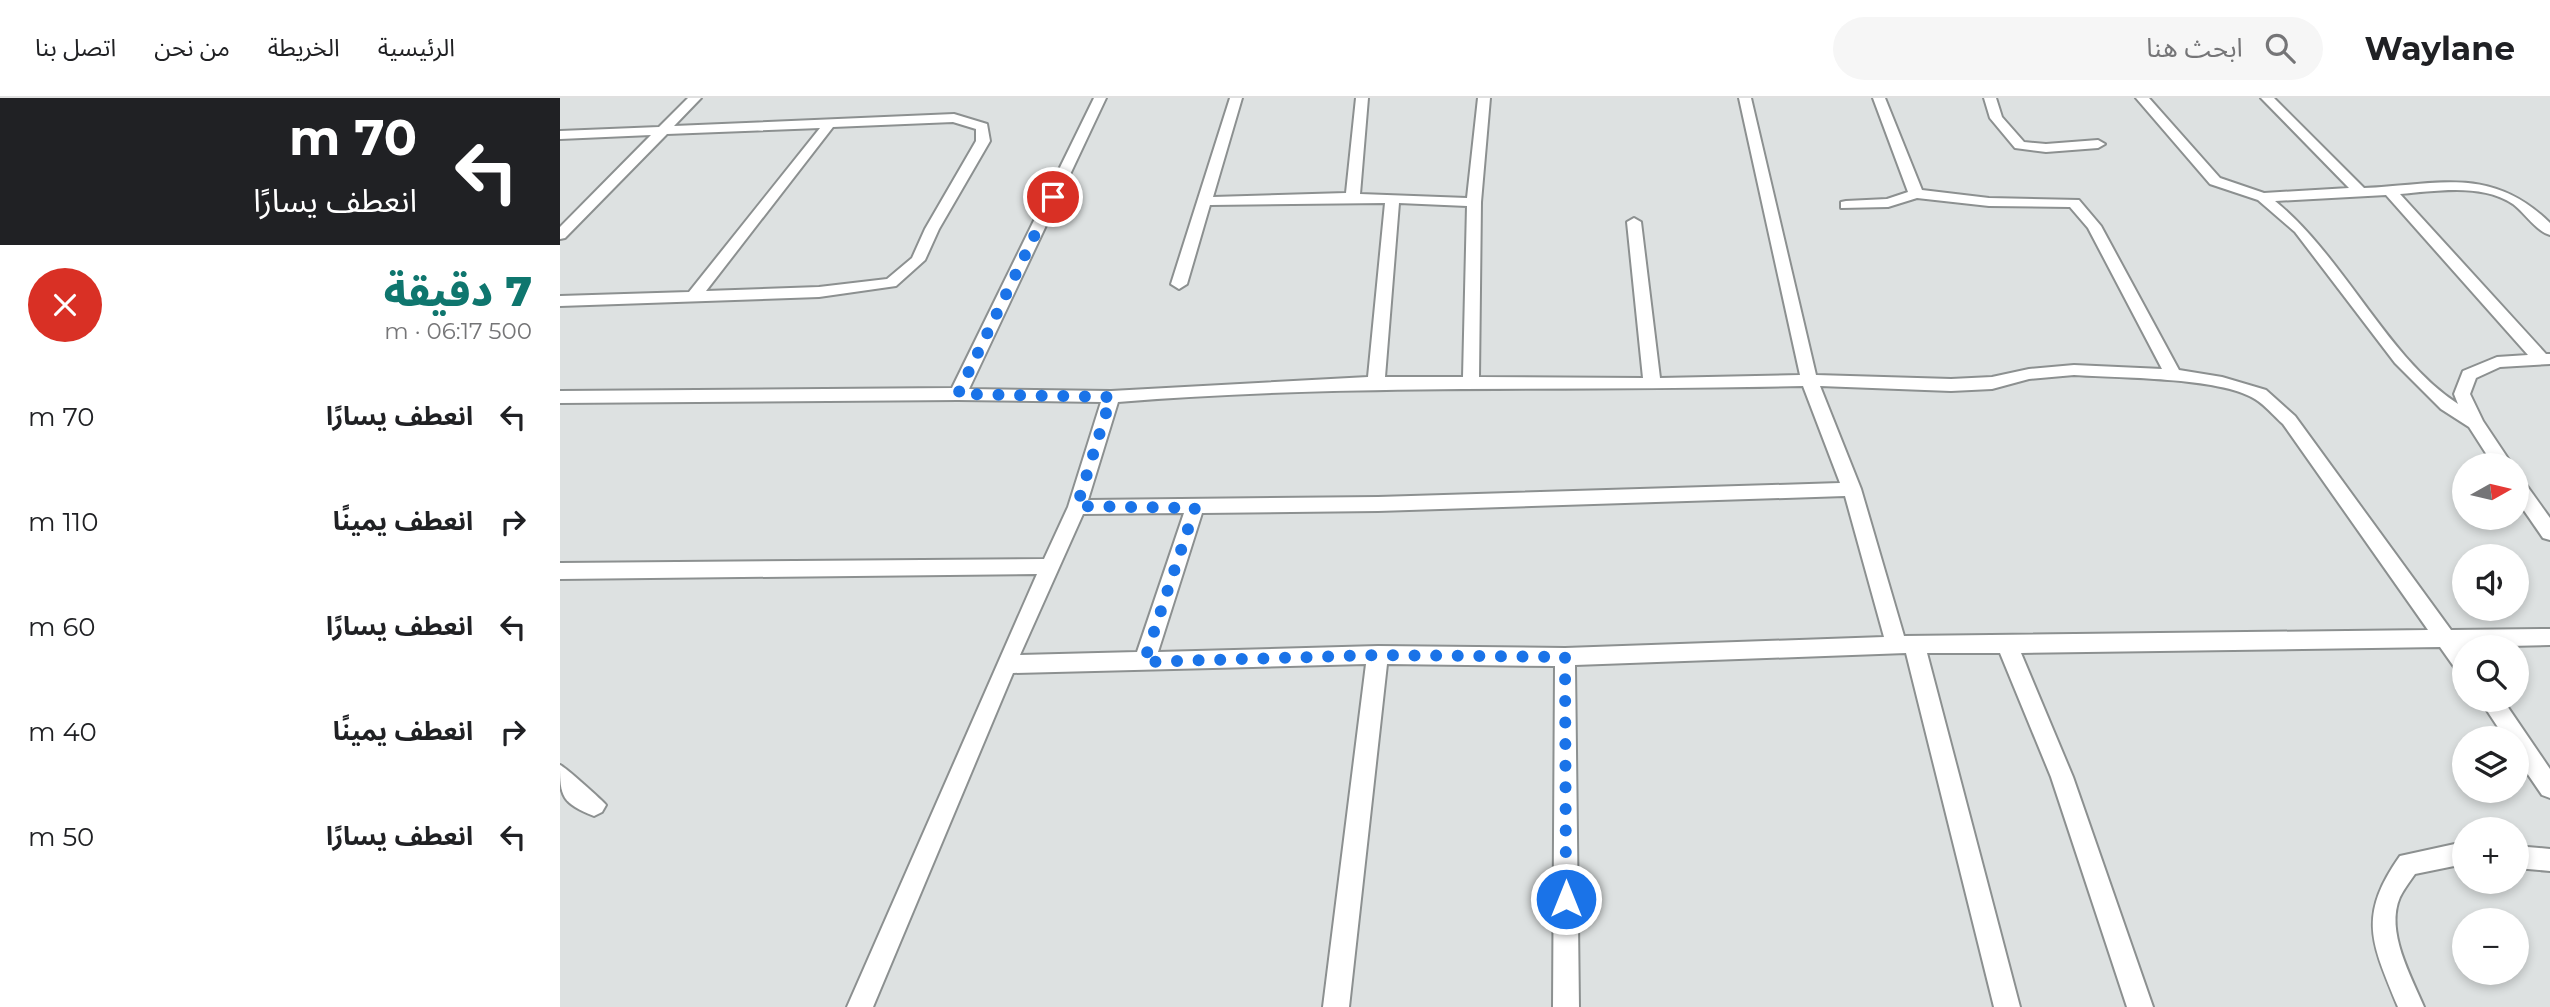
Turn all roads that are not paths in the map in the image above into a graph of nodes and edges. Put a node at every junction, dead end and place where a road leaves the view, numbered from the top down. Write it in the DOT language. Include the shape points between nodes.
graph roads {
  1 [pos="695,98"];
  2 [pos="1100,98"];
  3 [pos="1236,98"];
  4 [pos="1362,98"];
  5 [pos="1484,98"];
  6 [pos="1745,98"];
  7 [pos="1879,98"];
  8 [pos="1990,98"];
  9 [pos="2142,98"];
  10 [pos="2267,98"];
  11 [pos="830,123"];
  12 [pos="663,132"];
  13 [pos="560,135"];
  14 [pos="2098,144"];
  15 [pos="2360,192"];
  16 [pos="2391,192"];
  17 [pos="1916,194"];
  18 [pos="2263,197"];
  19 [pos="1353,198"];
  20 [pos="1204,201"];
  21 [pos="1392,202"];
  22 [pos="1474,202"];
  23 [pos="1846,205"];
  24 [pos="1634,222"];
  25 [pos="2550,230"];
  26 [pos="560,235"];
  27 [pos="1179,284"];
  28 [pos="695,295"];
  29 [pos="560,301"];
  30 [pos="2545,359"];
  31 [pos="2173,375"];
  32 [pos="1810,380"];
  33 [pos="1376,382"];
  34 [pos="1471,382"];
  35 [pos="1652,384"];
  36 [pos="958,394"];
  37 [pos="560,397"];
  38 [pos="1111,397"];
  39 [pos="2475,423"];
  40 [pos="2495,453"];
  41 [pos="1852,489"];
  42 [pos="2529,503"];
  43 [pos="1077,506"];
  44 [pos="1195,508"];
  45 [pos="2550,533"];
  46 [pos="1049,566"];
  47 [pos="560,570"];
  48 [pos="2550,637"];
  49 [pos="2443,638"];
  50 [pos="1905,644"];
  51 [pos="2007,645"];
  52 [pos="2452,650"];
  53 [pos="1378,655"];
  54 [pos="1565,657"];
  55 [pos="1144,662"];
  56 [pos="1006,664"];
  57 [pos="2499,712"];
  58 [pos="560,775"];
  59 [pos="2550,788"];
  60 [pos="594,805"];
  61 [pos="2452,855"];
  62 [pos="2529,858"];
  63 [pos="2550,860"];
  64 [pos="860,1007"];
  65 [pos="1336,1007"];
  66 [pos="1566,1007"];
  67 [pos="2007,1007"];
  68 [pos="2140,1007"];
  69 [pos="2411,1007"];
  1 -- 12 [label="street"];
  2 -- 36 [label="street"];
  3 -- 20 [label="street"];
  4 -- 19 [label="street"];
  5 -- 22 [label="street"];
  6 -- 32 [label="street"];
  7 -- 17 [label="street"];
  8 -- 14 [label="street" via="1996,118 2020,145"];
  9 -- 18 [label="street" via="2215,181"];
  10 -- 15 [label="street"];
  11 -- 12 [label="street"];
  11 -- 28 [label="street"];
  11 -- 28 [label="street" via="954,118 982,127 983,141 918,260 891,283 820,292"];
  12 -- 13 [label="street"];
  12 -- 26 [label="street"];
  15 -- 16 [label="street"];
  15 -- 18 [label="street"];
  16 -- 25 [label="street" via="2473,187 2494,191 2519,203"];
  16 -- 30 [label="street"];
  17 -- 23 [label="street" via="1888,203"];
  17 -- 31 [label="street" via="2080,206"];
  18 -- 39 [label="street" via="2300,229 2411,370 2444,403"];
  19 -- 20 [label="street"];
  19 -- 21 [label="street"];
  20 -- 27 [label="street"];
  21 -- 22 [label="street"];
  21 -- 33 [label="street"];
  22 -- 34 [label="street"];
  24 -- 35 [label="street"];
  28 -- 29 [label="street"];
  30 -- 39 [label="street" via="2497,362 2469,374 2462,394"];
  31 -- 32 [label="street" via="2074,370 1951,385"];
  31 -- 49 [label="street" via="2260,394 2290,420"];
  32 -- 35 [label="street"];
  32 -- 41 [label="street"];
  33 -- 34 [label="street"];
  33 -- 38 [label="street"];
  34 -- 35 [label="street"];
  36 -- 37 [label="street"];
  36 -- 38 [label="street"];
  38 -- 43 [label="street"];
  39 -- 40 [label="street"];
  41 -- 44 [label="street"];
  41 -- 50 [label="street"];
  42 -- 45 [label="street"];
  43 -- 44 [label="street"];
  43 -- 46 [label="street"];
  44 -- 55 [label="street"];
  46 -- 47 [label="street"];
  46 -- 56 [label="street"];
  48 -- 49 [label="street"];
  49 -- 51 [label="street"];
  49 -- 52 [label="street"];
  50 -- 51 [label="street"];
  50 -- 54 [label="street"];
  50 -- 67 [label="street"];
  51 -- 68 [label="street" via="2062,777"];
  53 -- 54 [label="street"];
  53 -- 55 [label="street"];
  53 -- 65 [label="street"];
  54 -- 66 [label="street"];
  55 -- 56 [label="street"];
  56 -- 64 [label="street"];
  57 -- 59 [label="street"];
  58 -- 60 [label="street" via="574,794"];
  61 -- 69 [label="street" via="2408,864 2386,899 2384,926"];
  62 -- 63 [label="street"];
}
